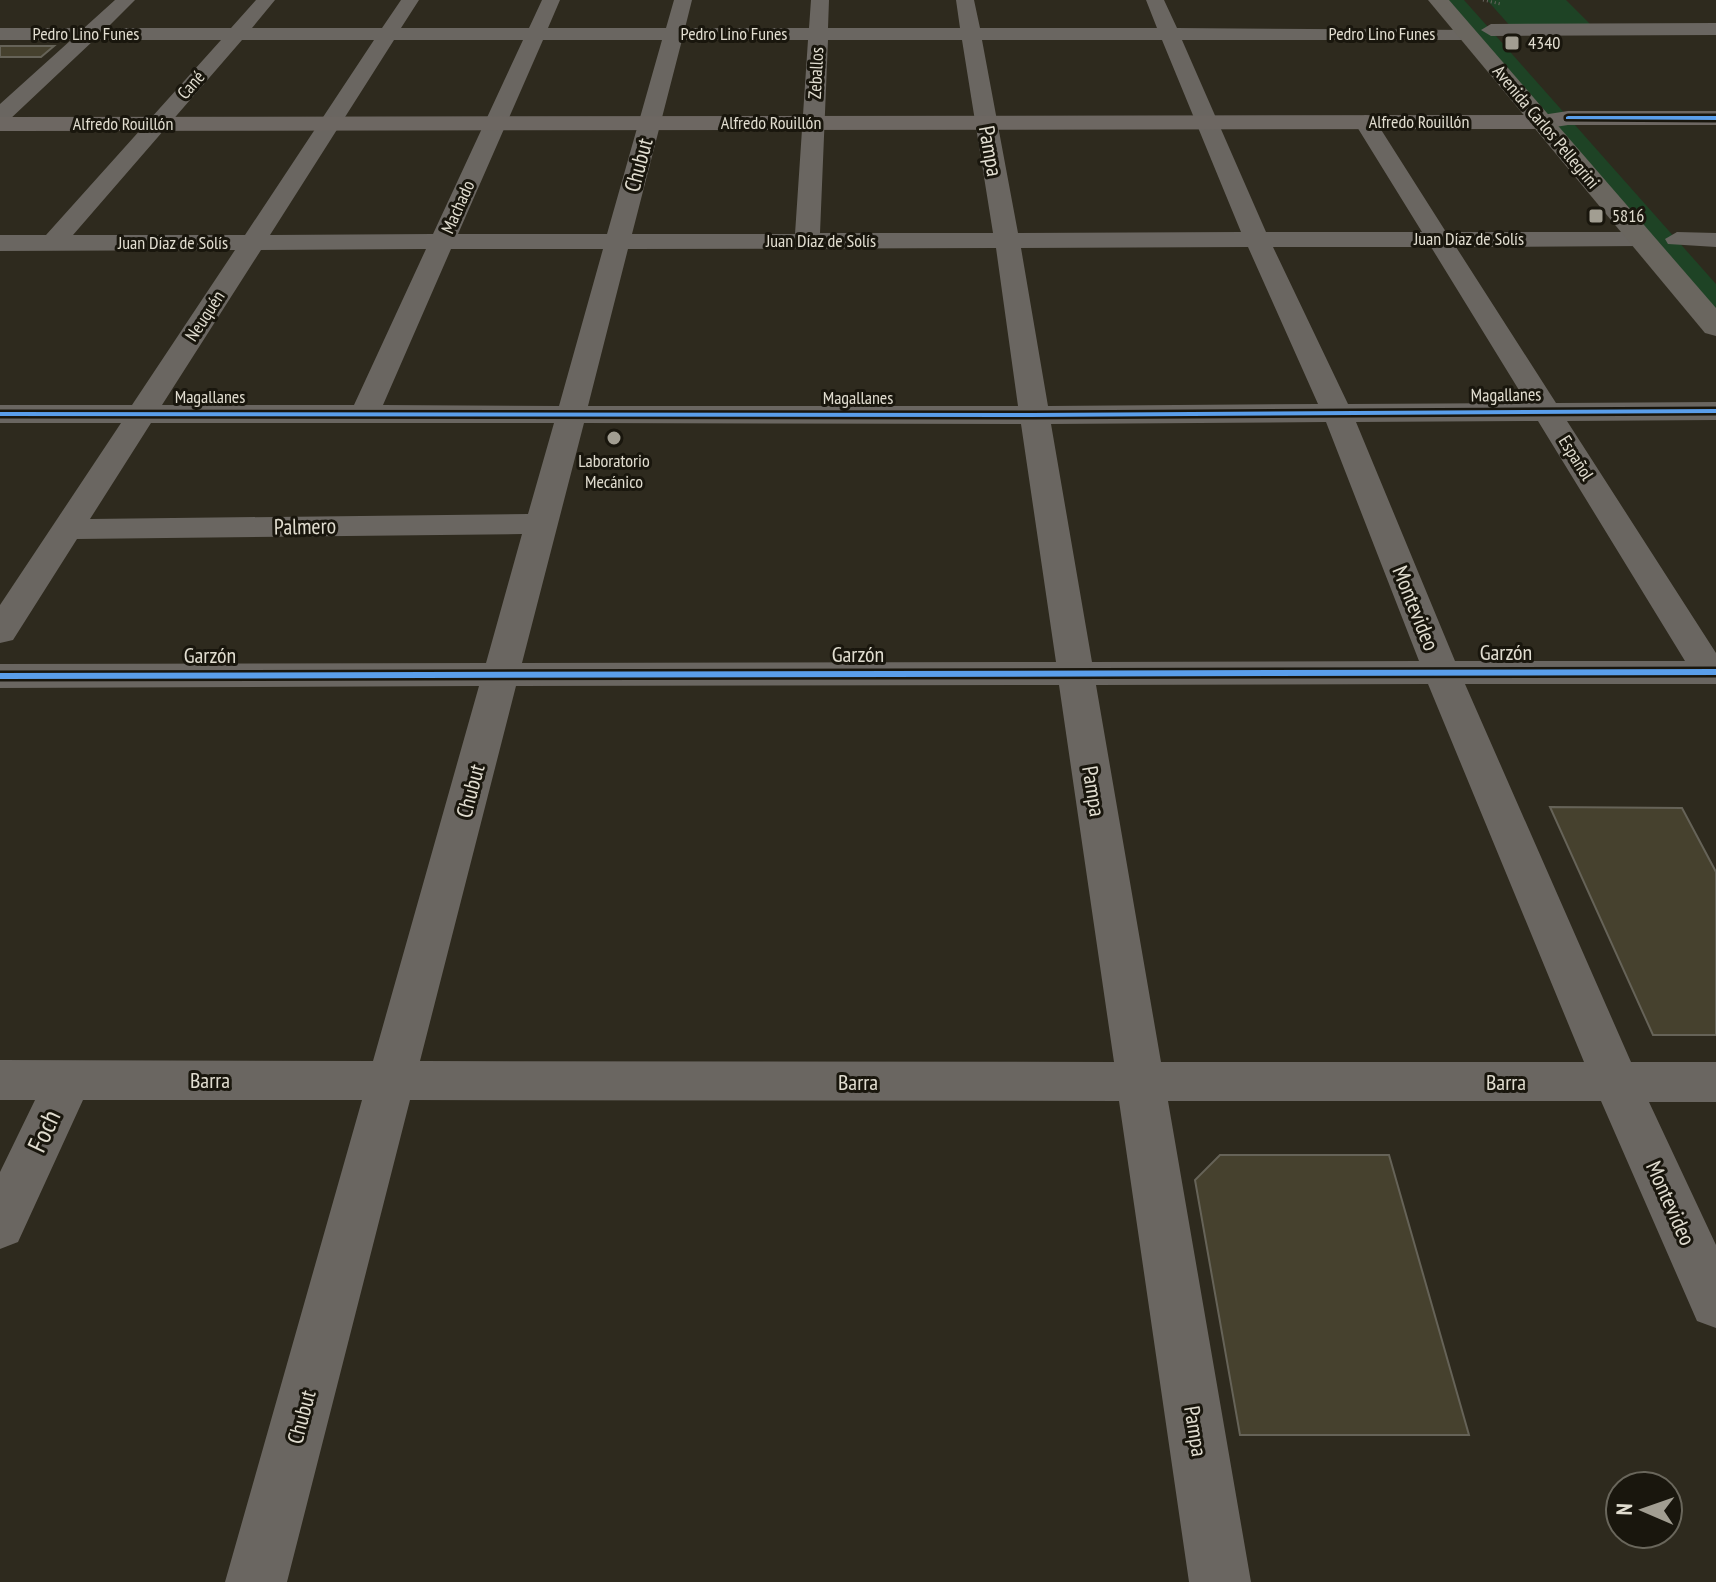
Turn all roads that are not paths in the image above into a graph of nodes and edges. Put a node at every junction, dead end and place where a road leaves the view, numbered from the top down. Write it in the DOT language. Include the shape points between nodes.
graph roads {
  1 [pos="126,0"];
  2 [pos="266,0"];
  3 [pos="410,0"];
  4 [pos="551,0"];
  5 [pos="683,0"];
  6 [pos="820,0"];
  7 [pos="1155,0"];
  8 [pos="1438,0"];
  9 [pos="1464,0"];
  10 [pos="968,17"];
  11 [pos="1716,29"];
  12 [pos="1491,30"];
  13 [pos="0,34"];
  14 [pos="89,34"];
  15 [pos="236,34"];
  16 [pos="388,34"];
  17 [pos="536,34"];
  18 [pos="674,34"];
  19 [pos="818,34"];
  20 [pos="1169,34"];
  21 [pos="1467,34"];
  22 [pos="0,116"];
  23 [pos="1716,118"];
  24 [pos="1207,122"];
  25 [pos="1365,122"];
  26 [pos="330,123"];
  27 [pos="495,123"];
  28 [pos="650,123"];
  29 [pos="814,123"];
  30 [pos="985,123"];
  31 [pos="1563,123"];
  32 [pos="0,124"];
  33 [pos="157,124"];
  34 [pos="1716,130"];
  35 [pos="1650,222"];
  36 [pos="1439,239"];
  37 [pos="1677,239"];
  38 [pos="1257,240"];
  39 [pos="1716,240"];
  40 [pos="807,241"];
  41 [pos="1007,241"];
  42 [pos="253,242"];
  43 [pos="442,242"];
  44 [pos="618,242"];
  45 [pos="0,243"];
  46 [pos="53,243"];
  47 [pos="1696,262"];
  48 [pos="1716,327"];
  49 [pos="1546,411"];
  50 [pos="1716,411"];
  51 [pos="142,413"];
  52 [pos="365,413"];
  53 [pos="572,413"];
  54 [pos="1337,413"];
  55 [pos="0,414"];
  56 [pos="1032,415"];
  57 [pos="542,524"];
  58 [pos="67,529"];
  59 [pos="0,632"];
  60 [pos="1713,672"];
  61 [pos="1074,673"];
  62 [pos="1442,673"];
  63 [pos="501,675"];
  64 [pos="0,676"];
  65 [pos="0,1080"];
  66 [pos="68,1080"];
  67 [pos="392,1081"];
  68 [pos="1616,1082"];
  69 [pos="1716,1082"];
  70 [pos="1143,1084"];
  71 [pos="0,1226"];
  72 [pos="1716,1303"];
  73 [pos="256,1582"];
  74 [pos="1220,1582"];
  1 -- 14 [label="street"];
  2 -- 15 [label="street, Cané"];
  3 -- 16 [label="street, Neuquén"];
  4 -- 17 [label="street, Machado"];
  5 -- 18 [label="street, Chubut"];
  6 -- 19 [label="street, Zeballos"];
  7 -- 20 [label="street, Montevideo"];
  8 -- 21 [label="main road, Avenida Carlos Pellegrini"];
  9 -- 12 [label="main road, Avenida Carlos Pellegrini"];
  10 -- 19 [label="street, Pedro Lino Funes"];
  10 -- 20 [label="street, Pedro Lino Funes"];
  10 -- 30 [label="street, Pampa"];
  11 -- 12 [label="street"];
  12 -- 31 [label="main road, Avenida Carlos Pellegrini"];
  13 -- 14 [label="street, Pedro Lino Funes"];
  14 -- 15 [label="street, Pedro Lino Funes"];
  14 -- 22 [label="street"];
  15 -- 16 [label="street, Pedro Lino Funes"];
  15 -- 33 [label="street, Cané"];
  16 -- 17 [label="street, Pedro Lino Funes"];
  16 -- 26 [label="street, Neuquén"];
  17 -- 18 [label="street, Pedro Lino Funes"];
  17 -- 27 [label="street, Machado"];
  18 -- 19 [label="street, Pedro Lino Funes"];
  18 -- 28 [label="street, Chubut"];
  19 -- 29 [label="street, Zeballos"];
  20 -- 21 [label="street, Pedro Lino Funes"];
  20 -- 24 [label="street, Montevideo"];
  21 -- 31 [label="main road, Avenida Carlos Pellegrini"];
  23 -- 31 [label="street"];
  24 -- 25 [label="street, Alfredo Rouillón"];
  24 -- 30 [label="street, Alfredo Rouillón"];
  24 -- 38 [label="street, Montevideo"];
  25 -- 31 [label="street, Alfredo Rouillón"];
  25 -- 36 [label="street, Español"];
  26 -- 27 [label="street, Alfredo Rouillón"];
  26 -- 33 [label="street, Alfredo Rouillón"];
  26 -- 42 [label="street, Neuquén"];
  27 -- 28 [label="street, Alfredo Rouillón"];
  27 -- 43 [label="street, Machado"];
  28 -- 29 [label="street, Alfredo Rouillón"];
  28 -- 44 [label="street, Chubut"];
  29 -- 30 [label="street, Alfredo Rouillón"];
  29 -- 40 [label="street, Zeballos"];
  30 -- 41 [label="street, Pampa"];
  31 -- 34 [label="street"];
  31 -- 35 [label="main road, Avenida Carlos Pellegrini"];
  31 -- 35 [label="main road, Avenida Carlos Pellegrini"];
  32 -- 33 [label="street, Alfredo Rouillón"];
  33 -- 46 [label="street, Cané"];
  35 -- 36 [label="street, Juan Díaz de Solís"];
  35 -- 37 [label="main road, Avenida Carlos Pellegrini"];
  35 -- 48 [label="main road, Avenida Carlos Pellegrini"];
  36 -- 38 [label="street, Juan Díaz de Solís"];
  36 -- 49 [label="street, Español"];
  37 -- 39 [label="street"];
  37 -- 47 [label="main road, Avenida Carlos Pellegrini"];
  38 -- 41 [label="street, Juan Díaz de Solís"];
  38 -- 54 [label="street, Montevideo"];
  40 -- 41 [label="street, Juan Díaz de Solís"];
  40 -- 44 [label="street, Juan Díaz de Solís"];
  41 -- 56 [label="street, Pampa"];
  42 -- 43 [label="street, Juan Díaz de Solís"];
  42 -- 46 [label="street, Juan Díaz de Solís"];
  42 -- 51 [label="street, Neuquén"];
  43 -- 44 [label="street, Juan Díaz de Solís"];
  43 -- 52 [label="street, Machado"];
  44 -- 53 [label="street, Chubut"];
  45 -- 46 [label="street, Juan Díaz de Solís"];
  49 -- 50 [label="street, Magallanes"];
  49 -- 54 [label="street, Magallanes"];
  49 -- 60 [label="street, Español"];
  51 -- 52 [label="street, Magallanes"];
  51 -- 55 [label="street, Magallanes"];
  51 -- 58 [label="street, Neuquén"];
  52 -- 53 [label="street, Magallanes"];
  53 -- 56 [label="street, Magallanes"];
  53 -- 57 [label="street, Chubut"];
  54 -- 56 [label="street, Magallanes"];
  54 -- 62 [label="street, Montevideo"];
  56 -- 61 [label="street, Pampa"];
  57 -- 58 [label="street, Palmero"];
  57 -- 63 [label="street, Chubut"];
  58 -- 59 [label="street, Neuquén"];
  60 -- 62 [label="street, Garzón"];
  61 -- 62 [label="street, Garzón"];
  61 -- 63 [label="street, Garzón"];
  61 -- 70 [label="street, Pampa"];
  62 -- 68 [label="street, Montevideo"];
  63 -- 64 [label="street, Garzón"];
  63 -- 67 [label="street, Chubut"];
  65 -- 66 [label="street, Barra"];
  66 -- 67 [label="street, Barra"];
  66 -- 71 [label="street, Foch"];
  67 -- 70 [label="street, Barra"];
  67 -- 73 [label="street, Chubut"];
  68 -- 69 [label="street, Barra"];
  68 -- 70 [label="street, Barra"];
  68 -- 72 [label="street, Montevideo"];
  70 -- 74 [label="street, Pampa"];
}
